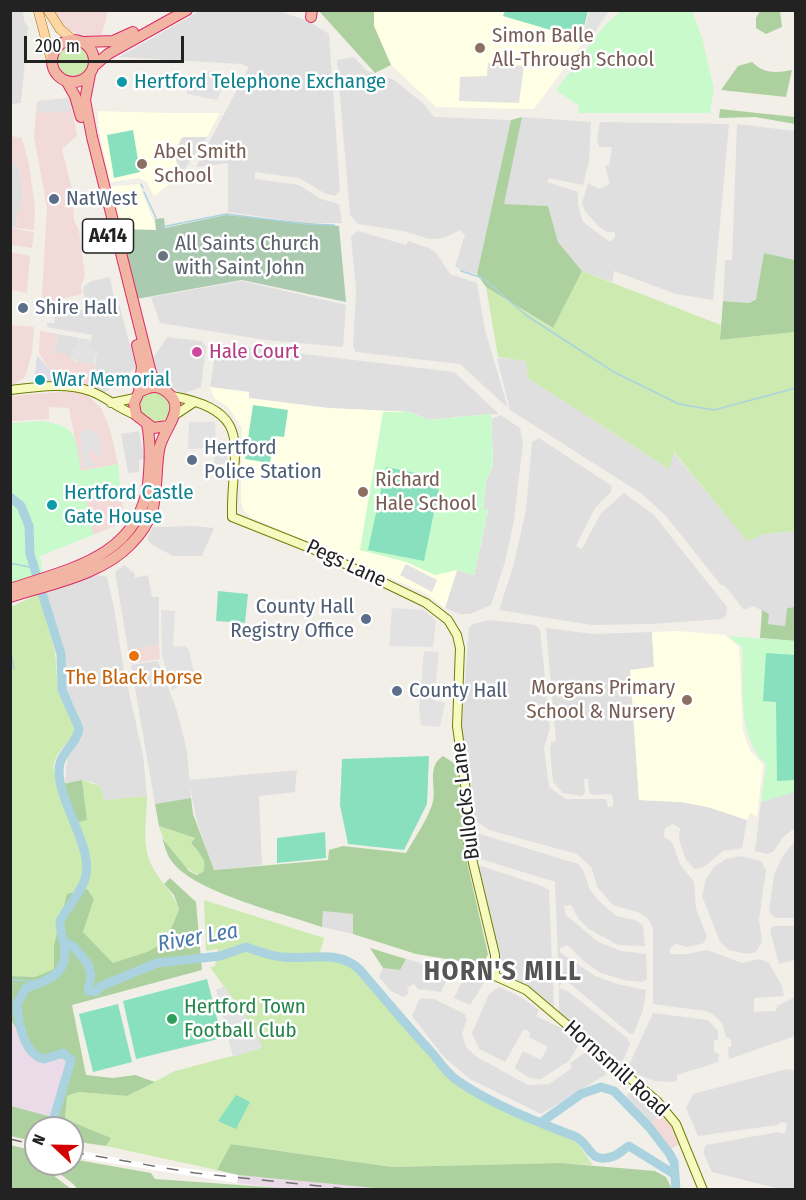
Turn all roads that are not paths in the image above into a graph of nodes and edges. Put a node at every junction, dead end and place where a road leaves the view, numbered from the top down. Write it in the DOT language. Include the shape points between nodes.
graph roads {
  1 [pos="38,10"];
  2 [pos="48,10"];
  3 [pos="172,10"];
  4 [pos="187,10"];
  5 [pos="72,39"];
  6 [pos="84,42"];
  7 [pos="51,59"];
  8 [pos="92,70"];
  9 [pos="67,82"];
  10 [pos="160,388"];
  11 [pos="10,390"];
  12 [pos="137,395"];
  13 [pos="172,396"];
  14 [pos="111,403"];
  15 [pos="193,403"];
  16 [pos="136,415"];
  17 [pos="175,415"];
  18 [pos="147,424"];
  19 [pos="168,426"];
  20 [pos="43,582"];
  21 [pos="29,587"];
  22 [pos="10,589"];
  23 [pos="10,597"];
  24 [pos="452,626"];
  25 [pos="495,976"];
  26 [pos="703,1190"];
  1 -- 7 [label="main road"];
  2 -- 5 [label="main road"];
  3 -- 6 [label="highway" via="121,39"];
  4 -- 8 [label="highway" via="108,54"];
  5 -- 6 [label="highway"];
  5 -- 7 [label="highway" via="58,46"];
  6 -- 8 [label="highway" via="94,56"];
  7 -- 9 [label="highway" via="56,74"];
  8 -- 9 [label="highway" via="76,82"];
  8 -- 10 [label="highway, A414" via="85,100 97,159 151,373"];
  9 -- 12 [label="highway, A414" via="79,105 96,191 142,366"];
  10 -- 12 [label="highway" via="148,388"];
  10 -- 13 [label="highway"];
  11 -- 14 [label="main road" via="75,387"];
  12 -- 14 [label="main road"];
  12 -- 16 [label="highway"];
  13 -- 15 [label="main road"];
  13 -- 17 [label="highway"];
  14 -- 16 [label="main road"];
  15 -- 17 [label="main road"];
  15 -- 24 [label="main road, Pegs Lane" via="218,411 233,430 236,446 232,517 411,594 439,611"];
  16 -- 18 [label="highway"];
  17 -- 19 [label="highway"];
  18 -- 19 [label="highway"];
  18 -- 20 [label="highway" via="147,488 134,525 100,556"];
  19 -- 20 [label="highway" via="158,452 154,504 138,537 105,563"];
  20 -- 21 [label="highway"];
  21 -- 22 [label="highway"];
  21 -- 23 [label="highway"];
  24 -- 25 [label="main road, Bullocks Lane" via="459,640 461,662 457,726 468,842 495,955"];
  25 -- 26 [label="main road, Hornsmill Road" via="526,990 657,1101 676,1124"];
}
